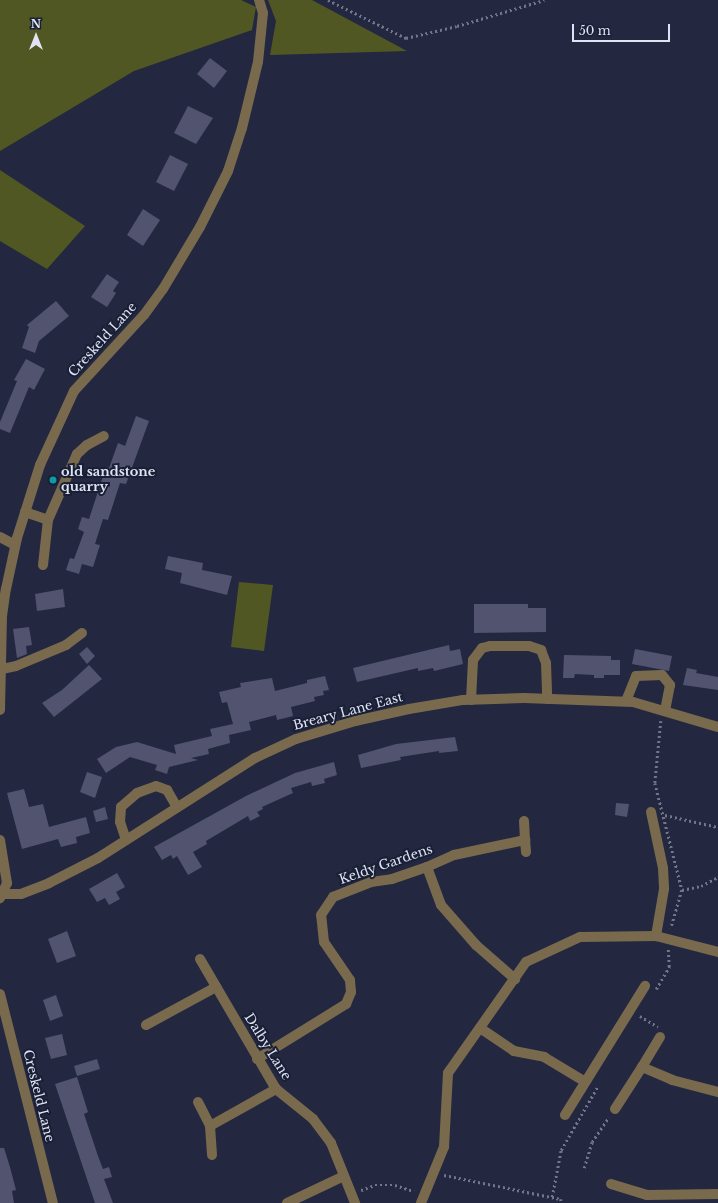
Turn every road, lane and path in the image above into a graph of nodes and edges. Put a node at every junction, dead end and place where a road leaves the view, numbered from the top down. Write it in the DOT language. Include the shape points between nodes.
graph roads {
  1 [pos="259,0"];
  2 [pos="328,0"];
  3 [pos="544,0"];
  4 [pos="104,436"];
  5 [pos="25,512"];
  6 [pos="48,520"];
  7 [pos="0,537"];
  8 [pos="15,545"];
  9 [pos="43,565"];
  10 [pos="82,633"];
  11 [pos="2,669"];
  12 [pos="1,693"];
  13 [pos="547,699"];
  14 [pos="471,700"];
  15 [pos="626,702"];
  16 [pos="0,710"];
  17 [pos="664,711"];
  18 [pos="718,726"];
  19 [pos="178,807"];
  20 [pos="651,812"];
  21 [pos="665,815"];
  22 [pos="524,821"];
  23 [pos="718,827"];
  24 [pos="0,840"];
  25 [pos="126,840"];
  26 [pos="525,840"];
  27 [pos="526,852"];
  28 [pos="427,867"];
  29 [pos="718,877"];
  30 [pos="682,890"];
  31 [pos="1,896"];
  32 [pos="656,936"];
  33 [pos="668,938"];
  34 [pos="718,952"];
  35 [pos="200,960"];
  36 [pos="515,979"];
  37 [pos="645,986"];
  38 [pos="216,987"];
  39 [pos="654,992"];
  40 [pos="0,994"];
  41 [pos="643,1010"];
  42 [pos="640,1016"];
  43 [pos="636,1022"];
  44 [pos="146,1025"];
  45 [pos="480,1028"];
  46 [pos="660,1037"];
  47 [pos="257,1059"];
  48 [pos="642,1067"];
  49 [pos="584,1081"];
  50 [pos="600,1082"];
  51 [pos="276,1089"];
  52 [pos="718,1092"];
  53 [pos="198,1102"];
  54 [pos="615,1109"];
  55 [pos="565,1115"];
  56 [pos="210,1126"];
  57 [pos="212,1155"];
  58 [pos="584,1168"];
  59 [pos="432,1173"];
  60 [pos="344,1176"];
  61 [pos="611,1184"];
  62 [pos="718,1194"];
  63 [pos="552,1197"];
  64 [pos="353,1198"];
  65 [pos="422,1198"];
  66 [pos="53,1203"];
  67 [pos="287,1203"];
  68 [pos="561,1203"];
  1 -- 5 [label="street, Creskeld Lane" via="263,13 258,62 242,128 228,170 200,227 163,289 144,315 74,391 40,465"];
  2 -- 3 [label="path" via="406,38"];
  4 -- 6 [label="street" via="77,454"];
  5 -- 6 [label="street"];
  5 -- 8 [label="street, Creskeld Lane"];
  6 -- 9 [label="street"];
  7 -- 8 [label="street"];
  8 -- 11 [label="street, Creskeld Lane" via="2,616"];
  10 -- 11 [label="street" via="66,645 16,666"];
  11 -- 12 [label="street, Creskeld Lane"];
  12 -- 16 [label="street, Creskeld Lane"];
  13 -- 14 [label="street, Breary Lane East"];
  13 -- 14 [label="street" via="546,662 541,650 529,646 490,646 482,648 473,660"];
  13 -- 15 [label="street, Breary Lane East"];
  14 -- 19 [label="street, Breary Lane East" via="409,709 296,739 255,758"];
  15 -- 17 [label="street, Breary Lane East"];
  15 -- 17 [label="street" via="636,676 662,675 670,685"];
  17 -- 18 [label="street, Breary Lane East"];
  17 -- 21 [label="path" via="655,783"];
  19 -- 25 [label="street, Breary Lane East"];
  19 -- 25 [label="street" via="167,790 156,786 137,793 121,807 120,822"];
  20 -- 32 [label="street" via="663,868 664,889"];
  21 -- 23 [label="path"];
  21 -- 30 [label="path"];
  22 -- 26 [label="street"];
  24 -- 31 [label="street" via="6,871 6,883"];
  25 -- 31 [label="street, Breary Lane East" via="98,858 49,883 21,894"];
  26 -- 27 [label="street"];
  26 -- 28 [label="street, Keldy Gardens" via="454,855"];
  28 -- 36 [label="street" via="441,905 476,945"];
  28 -- 47 [label="street, Keldy Gardens" via="392,879 371,882 333,897 321,915 324,942 350,980 351,992 346,1004"];
  29 -- 30 [label="path" via="701,886"];
  30 -- 33 [label="path"];
  32 -- 33 [label="street"];
  32 -- 36 [label="street" via="580,936 526,962"];
  33 -- 34 [label="street"];
  33 -- 39 [label="path" via="669,967"];
  35 -- 38 [label="street, Dalby Lane"];
  36 -- 45 [label="street"];
  37 -- 49 [label="street"];
  38 -- 44 [label="street"];
  38 -- 47 [label="street, Dalby Lane"];
  40 -- 66 [label="street, Creskeld Lane"];
  41 -- 42 [label="path"];
  42 -- 43 [label="path"];
  42 -- 46 [label="path" via="664,1031"];
  45 -- 49 [label="street" via="514,1051 544,1057"];
  45 -- 59 [label="street" via="448,1073 444,1147"];
  46 -- 48 [label="street"];
  47 -- 51 [label="street, Dalby Lane"];
  48 -- 52 [label="street" via="672,1080"];
  48 -- 54 [label="street"];
  49 -- 55 [label="street"];
  50 -- 63 [label="path" via="561,1150"];
  51 -- 56 [label="street"];
  51 -- 60 [label="street, Dalby Lane" via="313,1119 331,1143"];
  53 -- 56 [label="street"];
  54 -- 58 [label="path" via="592,1142"];
  56 -- 57 [label="street"];
  59 -- 63 [label="path"];
  59 -- 65 [label="street"];
  60 -- 64 [label="street, Dalby Lane"];
  60 -- 67 [label="street"];
  61 -- 62 [label="street" via="647,1195"];
  63 -- 68 [label="path" via="561,1199"];
  64 -- 65 [label="path" via="375,1185 395,1185"];
}
